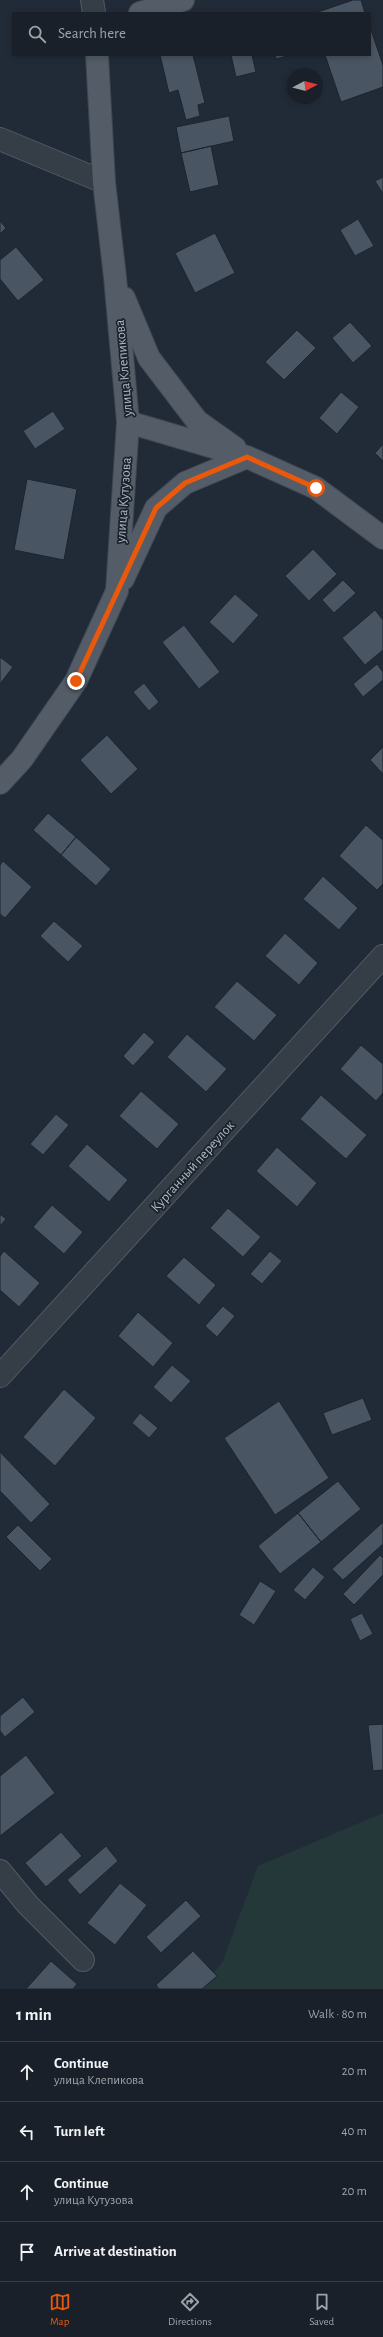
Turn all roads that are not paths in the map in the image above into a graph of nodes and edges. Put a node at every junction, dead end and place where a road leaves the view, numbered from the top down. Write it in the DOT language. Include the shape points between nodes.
graph roads {
  1 [pos="92,0"];
  2 [pos="183,0"];
  3 [pos="94,12"];
  4 [pos="143,12"];
  5 [pos="97,56"];
  6 [pos="0,139"];
  7 [pos="104,182"];
  8 [pos="115,277"];
  9 [pos="128,422"];
  10 [pos="247,457"];
  11 [pos="383,538"];
  12 [pos="117,591"];
  13 [pos="0,783"];
  14 [pos="383,956"];
  15 [pos="0,1376"];
  16 [pos="0,1871"];
  17 [pos="83,1960"];
  1 -- 3 [label="street"];
  2 -- 4 [label="main road"];
  5 -- 7 [label="main road, улица Клепикова"];
  6 -- 7 [label="street"];
  7 -- 8 [label="main road, улица Клепикова"];
  8 -- 9 [label="main road, улица Клепикова"];
  8 -- 10 [label="main road" via="149,358 197,420"];
  9 -- 10 [label="main road, улица Клепикова"];
  9 -- 12 [label="main road, улица Кутузова"];
  10 -- 11 [label="main road, улица Клепикова" via="316,488"];
  10 -- 12 [label="main road" via="185,483 156,508"];
  12 -- 13 [label="main road, улица Кутузова" via="76,681 22,759"];
  14 -- 15 [label="street, Курганный переулок"];
  16 -- 17 [label="street" via="28,1905"];
}
